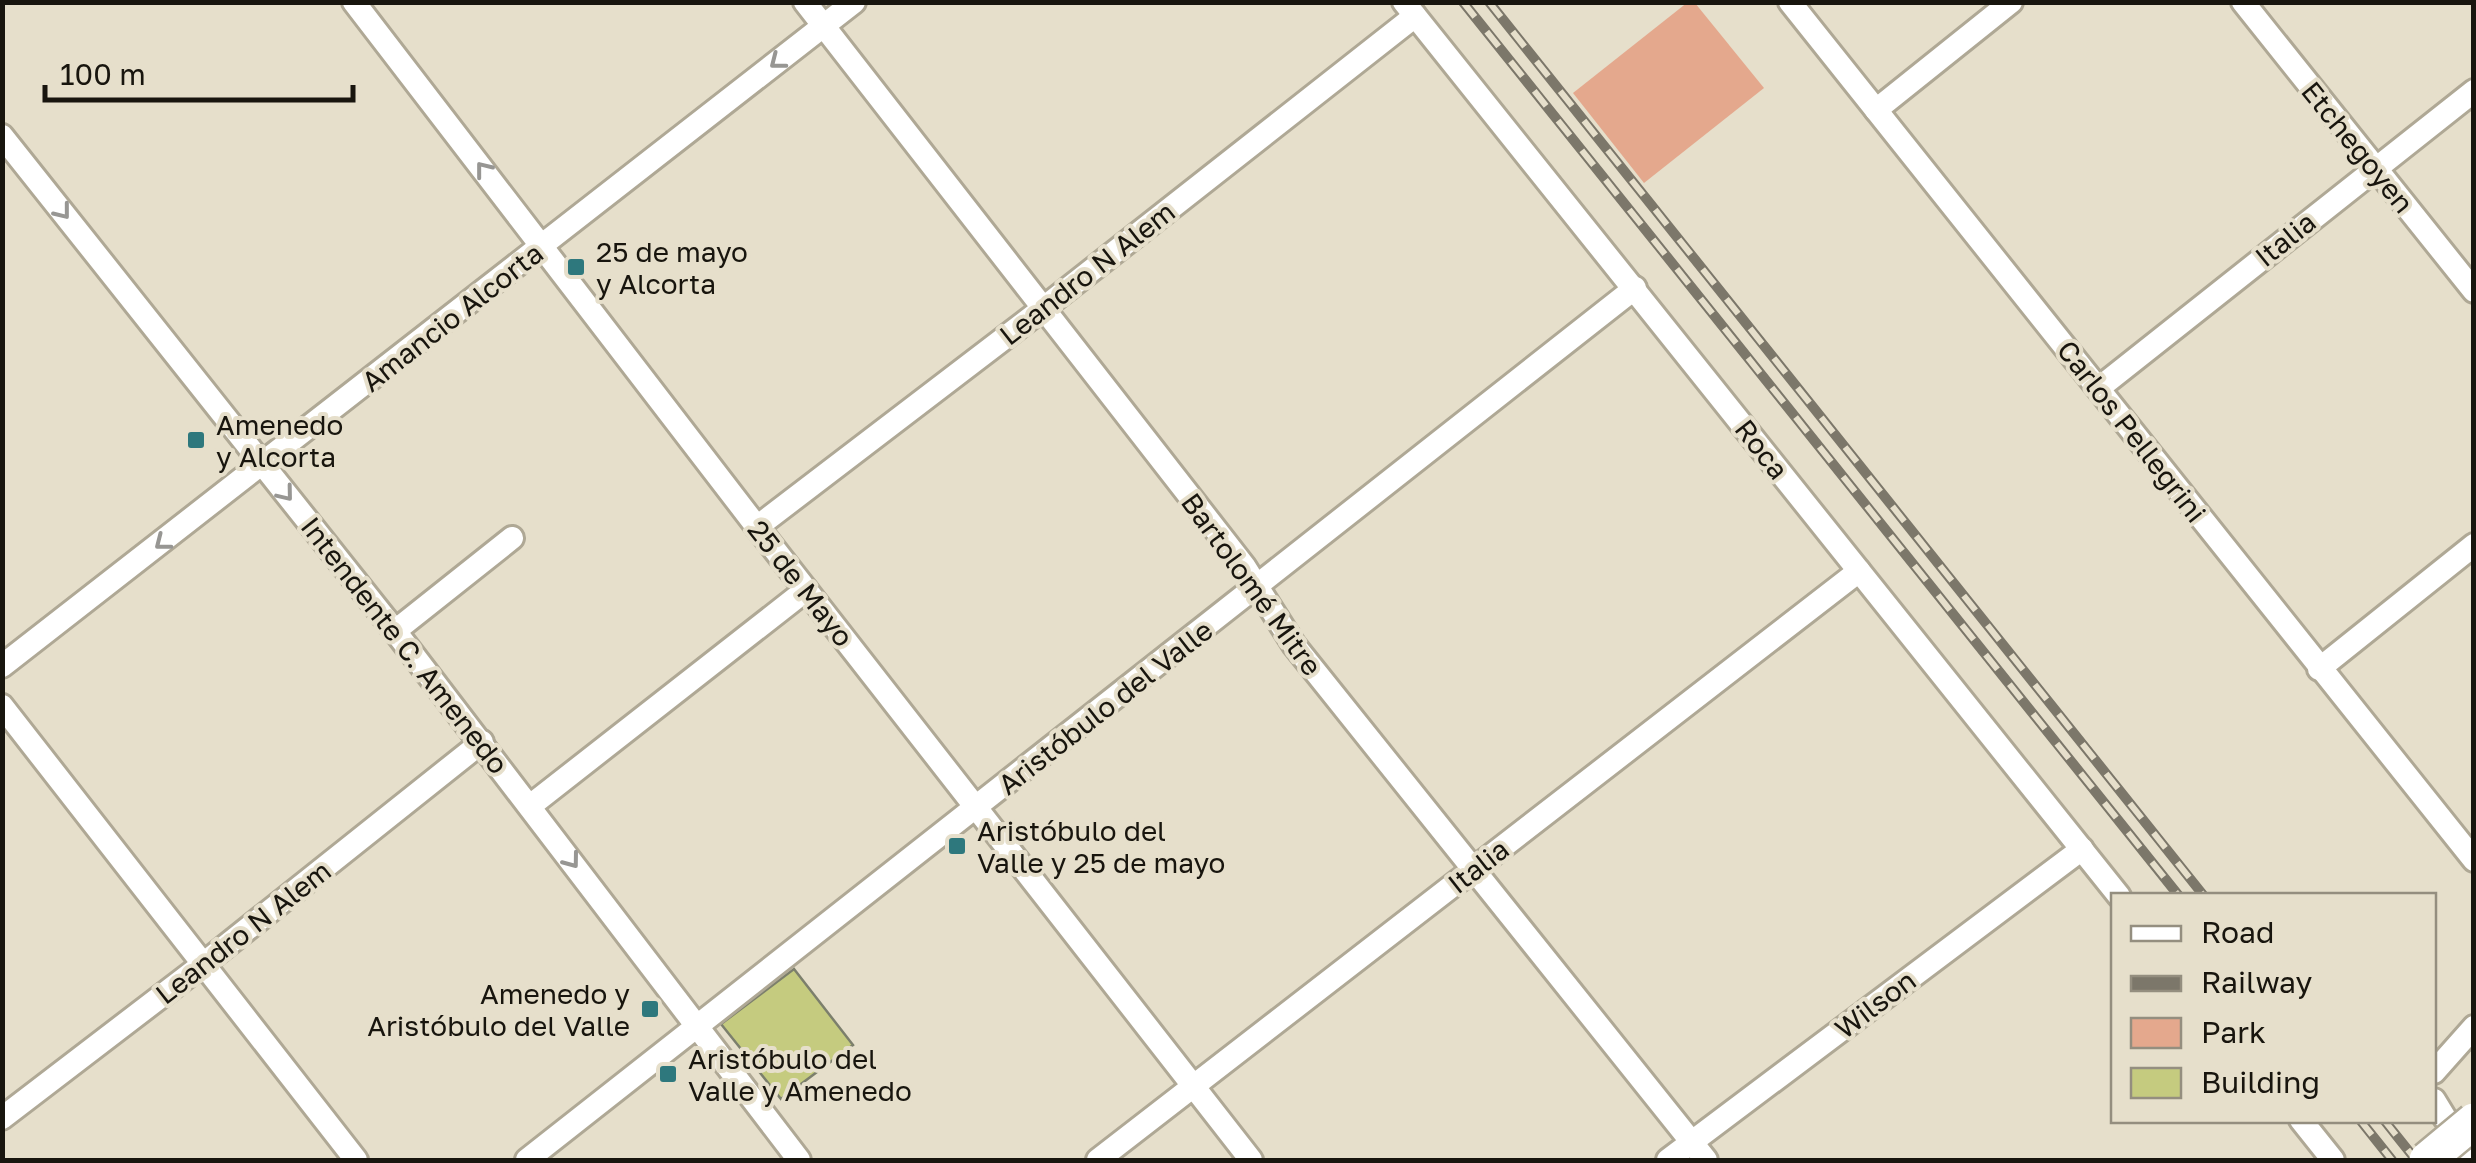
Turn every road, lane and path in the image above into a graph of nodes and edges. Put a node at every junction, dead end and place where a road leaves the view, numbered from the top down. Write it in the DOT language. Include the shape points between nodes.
graph roads {
  1 [pos="354,2"];
  2 [pos="804,2"];
  3 [pos="854,2"];
  4 [pos="1790,2"];
  5 [pos="2011,2"];
  6 [pos="2243,2"];
  7 [pos="1410,9"];
  8 [pos="823,26"];
  9 [pos="2474,92"];
  10 [pos="1876,110"];
  11 [pos="2,136"];
  12 [pos="2375,168"];
  13 [pos="542,246"];
  14 [pos="1635,288"];
  15 [pos="2474,290"];
  16 [pos="1042,310"];
  17 [pos="2098,388"];
  18 [pos="263,465"];
  19 [pos="756,527"];
  20 [pos="512,538"];
  21 [pos="2474,545"];
  22 [pos="1859,571"];
  23 [pos="1258,587"];
  24 [pos="806,590"];
  25 [pos="395,630"];
  26 [pos="2,666"];
  27 [pos="2320,669"];
  28 [pos="2,706"];
  29 [pos="482,742"];
  30 [pos="530,806"];
  31 [pos="977,808"];
  32 [pos="2082,849"];
  33 [pos="2474,860"];
  34 [pos="1472,870"];
  35 [pos="2117,893"];
  36 [pos="202,965"];
  37 [pos="697,1026"];
  38 [pos="2474,1027"];
  39 [pos="2436,1070"];
  40 [pos="1191,1086"];
  41 [pos="2436,1104"];
  42 [pos="2,1118"];
  43 [pos="2474,1121"];
  44 [pos="2303,1123"];
  45 [pos="1692,1142"];
  46 [pos="2474,1148"];
  47 [pos="356,1160"];
  48 [pos="526,1160"];
  49 [pos="799,1160"];
  50 [pos="1098,1160"];
  51 [pos="1251,1160"];
  52 [pos="1668,1160"];
  53 [pos="1706,1160"];
  54 [pos="2333,1160"];
  55 [pos="2427,1160"];
  13 -- 1 [label="street, 25 de Mayo, one-way"];
  2 -- 8 [label="street, Bartolomé Mitre"];
  3 -- 8 [label="street, Amancio Alcorta"];
  4 -- 10 [label="street, Carlos Pellegrini"];
  5 -- 10 [label="street"];
  6 -- 12 [label="street, Etchegoyen"];
  7 -- 14 [label="street, Roca"];
  7 -- 16 [label="street, Leandro N Alem"];
  8 -- 13 [label="street, Amancio Alcorta, one-way"];
  8 -- 16 [label="street, Bartolomé Mitre"];
  9 -- 12 [label="street, Italia"];
  10 -- 17 [label="street, Carlos Pellegrini"];
  11 -- 18 [label="street, Intendente C. Amenedo, one-way"];
  12 -- 15 [label="street, Etchegoyen"];
  12 -- 17 [label="street, Italia"];
  13 -- 18 [label="street, Amancio Alcorta"];
  13 -- 19 [label="street, 25 de Mayo"];
  14 -- 22 [label="street, Roca"];
  14 -- 23 [label="street, Aristóbulo del Valle"];
  16 -- 19 [label="street, Leandro N Alem"];
  16 -- 23 [label="street, Bartolomé Mitre"];
  17 -- 27 [label="street, Carlos Pellegrini"];
  18 -- 25 [label="street, Intendente C. Amenedo, one-way"];
  18 -- 26 [label="street, Amancio Alcorta, one-way"];
  19 -- 24 [label="street, 25 de Mayo"];
  20 -- 25 [label="street"];
  21 -- 27 [label="street"];
  22 -- 32 [label="street, Roca"];
  22 -- 34 [label="street, Italia"];
  23 -- 31 [label="street, Aristóbulo del Valle"];
  23 -- 34 [label="street, Bartolomé Mitre" via="1294,645"];
  24 -- 30 [label="street"];
  24 -- 31 [label="street, 25 de Mayo"];
  25 -- 29 [label="street, Intendente C. Amenedo"];
  27 -- 33 [label="street, Carlos Pellegrini"];
  28 -- 36 [label="street"];
  29 -- 30 [label="street, Intendente C. Amenedo"];
  29 -- 36 [label="street, Leandro N Alem"];
  30 -- 37 [label="street, Intendente C. Amenedo, one-way"];
  31 -- 37 [label="street, Aristóbulo del Valle"];
  31 -- 40 [label="street, 25 de Mayo"];
  32 -- 35 [label="street, Roca"];
  32 -- 45 [label="street, Wilson"];
  34 -- 40 [label="street, Italia"];
  34 -- 45 [label="street, Bartolomé Mitre"];
  36 -- 42 [label="street, Leandro N Alem"];
  36 -- 47 [label="street"];
  37 -- 48 [label="street, Aristóbulo del Valle"];
  37 -- 49 [label="street, Intendente C. Amenedo"];
  38 -- 39 [label="street"];
  40 -- 50 [label="street, Italia"];
  40 -- 51 [label="street, 25 de Mayo"];
  41 -- 46 [label="street"];
  43 -- 55 [label="main road, bridge"];
  44 -- 54 [label="street"];
  45 -- 52 [label="street, Wilson"];
  45 -- 53 [label="street, Bartolomé Mitre"];
}
